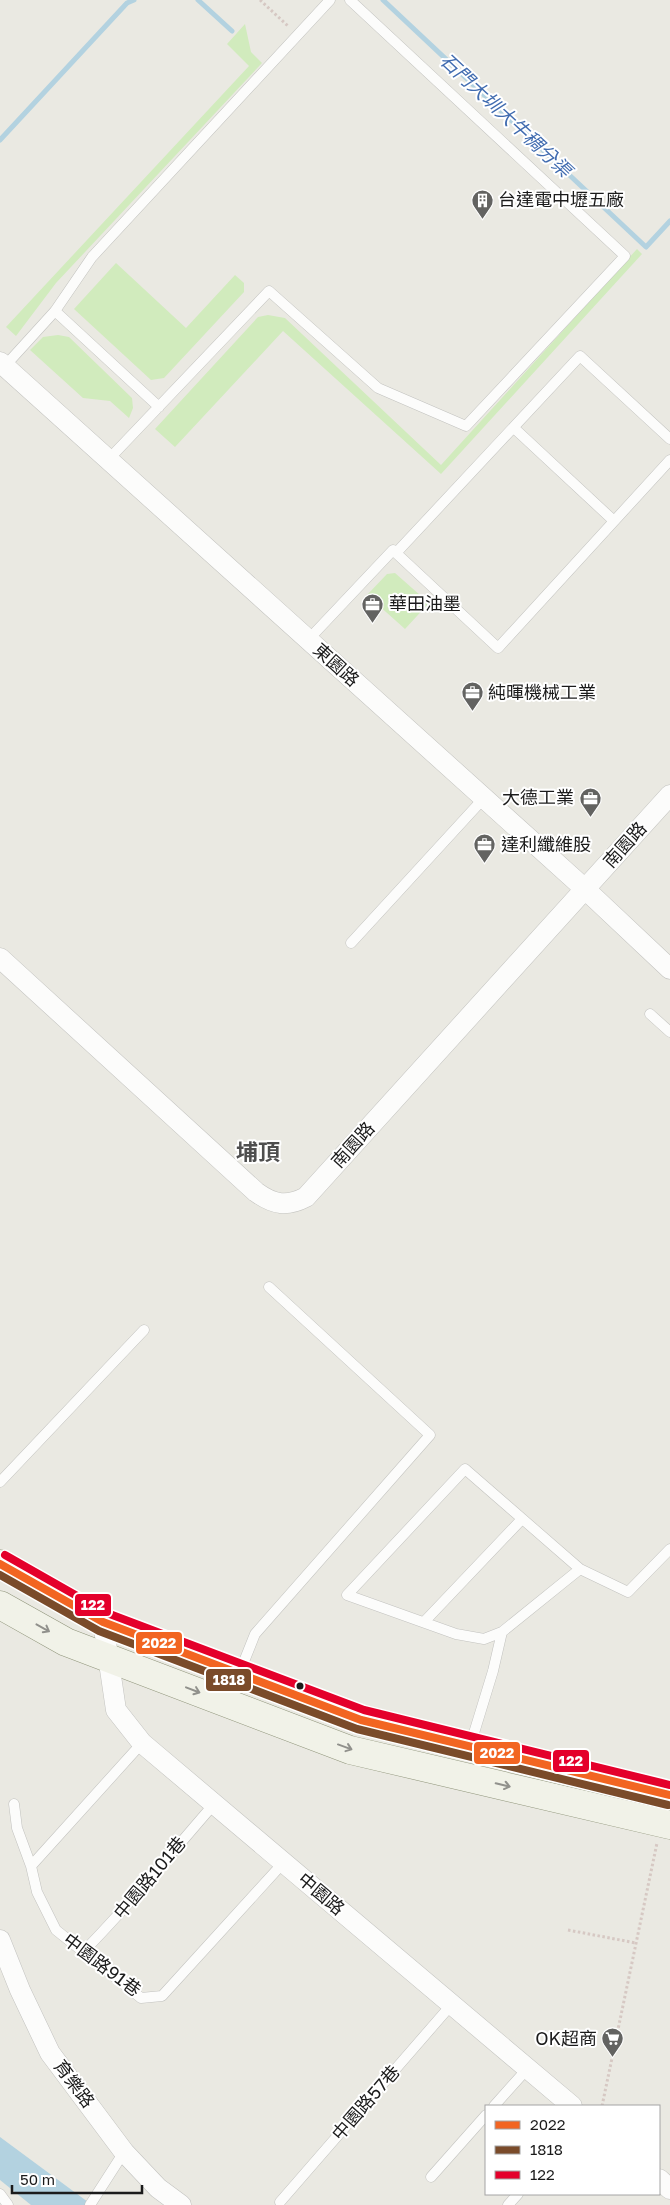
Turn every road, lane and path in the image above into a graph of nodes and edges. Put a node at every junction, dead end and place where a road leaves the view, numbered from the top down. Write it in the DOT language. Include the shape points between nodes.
graph roads {
  1 [pos="260,0"];
  2 [pos="330,0"];
  3 [pos="350,0"];
  4 [pos="297,35"];
  5 [pos="55,311"];
  6 [pos="2,364"];
  7 [pos="158,407"];
  8 [pos="514,428"];
  9 [pos="670,439"];
  10 [pos="108,460"];
  11 [pos="670,460"];
  12 [pos="614,521"];
  13 [pos="396,553"];
  14 [pos="308,640"];
  15 [pos="670,795"];
  16 [pos="484,798"];
  17 [pos="585,889"];
  18 [pos="351,943"];
  19 [pos="0,958"];
  20 [pos="670,969"];
  21 [pos="650,1014"];
  22 [pos="670,1032"];
  23 [pos="269,1287"];
  24 [pos="144,1330"];
  25 [pos="0,1482"];
  26 [pos="522,1519"];
  27 [pos="670,1549"];
  28 [pos="0,1564"];
  29 [pos="580,1569"];
  30 [pos="0,1605"];
  31 [pos="103,1622"];
  32 [pos="424,1622"];
  33 [pos="502,1632"];
  34 [pos="108,1658"];
  35 [pos="239,1674"];
  36 [pos="142,1743"];
  37 [pos="470,1747"];
  38 [pos="670,1795"];
  39 [pos="215,1803"];
  40 [pos="14,1804"];
  41 [pos="666,1824"];
  42 [pos="284,1862"];
  43 [pos="31,1866"];
  44 [pos="568,1930"];
  45 [pos="0,1940"];
  46 [pos="636,1943"];
  47 [pos="83,1952"];
  48 [pos="452,2004"];
  49 [pos="528,2068"];
  50 [pos="495,2105"];
  51 [pos="571,2105"];
  52 [pos="602,2105"];
  53 [pos="485,2116"];
  54 [pos="124,2152"];
  55 [pos="431,2177"];
  56 [pos="660,2180"];
  57 [pos="670,2189"];
  58 [pos="0,2194"];
  59 [pos="517,2195"];
  60 [pos="280,2202"];
  61 [pos="8,2205"];
  62 [pos="90,2205"];
  63 [pos="181,2205"];
  64 [pos="508,2205"];
  1 -- 4 [label="path"];
  2 -- 4 [label="lane"];
  3 -- 7 [label="lane" via="625,256 466,426 378,388 269,291"];
  4 -- 5 [label="lane" via="92,256"];
  5 -- 6 [label="lane"];
  5 -- 7 [label="lane"];
  6 -- 10 [label="street, 東園路"];
  7 -- 10 [label="lane"];
  8 -- 9 [label="lane" via="580,356"];
  8 -- 12 [label="lane"];
  8 -- 13 [label="lane"];
  10 -- 14 [label="street, 東園路"];
  11 -- 12 [label="lane"];
  12 -- 13 [label="lane" via="498,648"];
  13 -- 14 [label="lane" via="393,550"];
  14 -- 16 [label="street, 東園路"];
  15 -- 17 [label="street, 南園路"];
  16 -- 17 [label="street, 東園路"];
  16 -- 18 [label="lane"];
  17 -- 19 [label="street, 南園路" via="306,1197 296,1203 282,1205 256,1192"];
  17 -- 20 [label="street, 東園路"];
  21 -- 22 [label="lane"];
  23 -- 35 [label="lane" via="430,1435 255,1634"];
  24 -- 25 [label="lane"];
  26 -- 29 [label="lane"];
  26 -- 32 [label="lane"];
  26 -- 32 [label="lane" via="465,1469 347,1595"];
  27 -- 29 [label="lane" via="628,1592"];
  28 -- 31 [label="main road"];
  29 -- 33 [label="lane"];
  30 -- 34 [label="main road, one-way" via="66,1642"];
  31 -- 34 [label="street, 中園路"];
  31 -- 35 [label="main road"];
  32 -- 33 [label="lane" via="456,1634 484,1639"];
  33 -- 37 [label="lane"];
  34 -- 36 [label="street, 中園路" via="116,1710"];
  34 -- 41 [label="main road, one-way" via="350,1750"];
  35 -- 37 [label="main road" via="361,1720"];
  36 -- 39 [label="street, 中園路"];
  36 -- 43 [label="lane"];
  37 -- 38 [label="main road"];
  39 -- 42 [label="street, 中園路"];
  39 -- 47 [label="lane, 中園路101巷" via="157,1868 120,1916"];
  40 -- 43 [label="lane, 中園路91巷" via="17,1828"];
  41 -- 46 [label="path"];
  42 -- 47 [label="lane, 中園路91巷" via="162,1996 142,1998"];
  42 -- 48 [label="street, 中園路"];
  43 -- 47 [label="lane, 中園路91巷" via="37,1892 56,1930"];
  44 -- 46 [label="path"];
  45 -- 54 [label="street, 育樂路" via="50,2053"];
  46 -- 52 [label="path"];
  48 -- 49 [label="street, 中園路"];
  48 -- 60 [label="lane, 中園路57巷"];
  49 -- 50 [label="lane"];
  49 -- 51 [label="street, 中園路"];
  53 -- 55 [label="lane"];
  54 -- 62 [label="lane"];
  54 -- 63 [label="street, 育樂路" via="158,2188"];
  56 -- 57 [label="street"];
  58 -- 61 [label="lane"];
  59 -- 64 [label="lane"];
}
